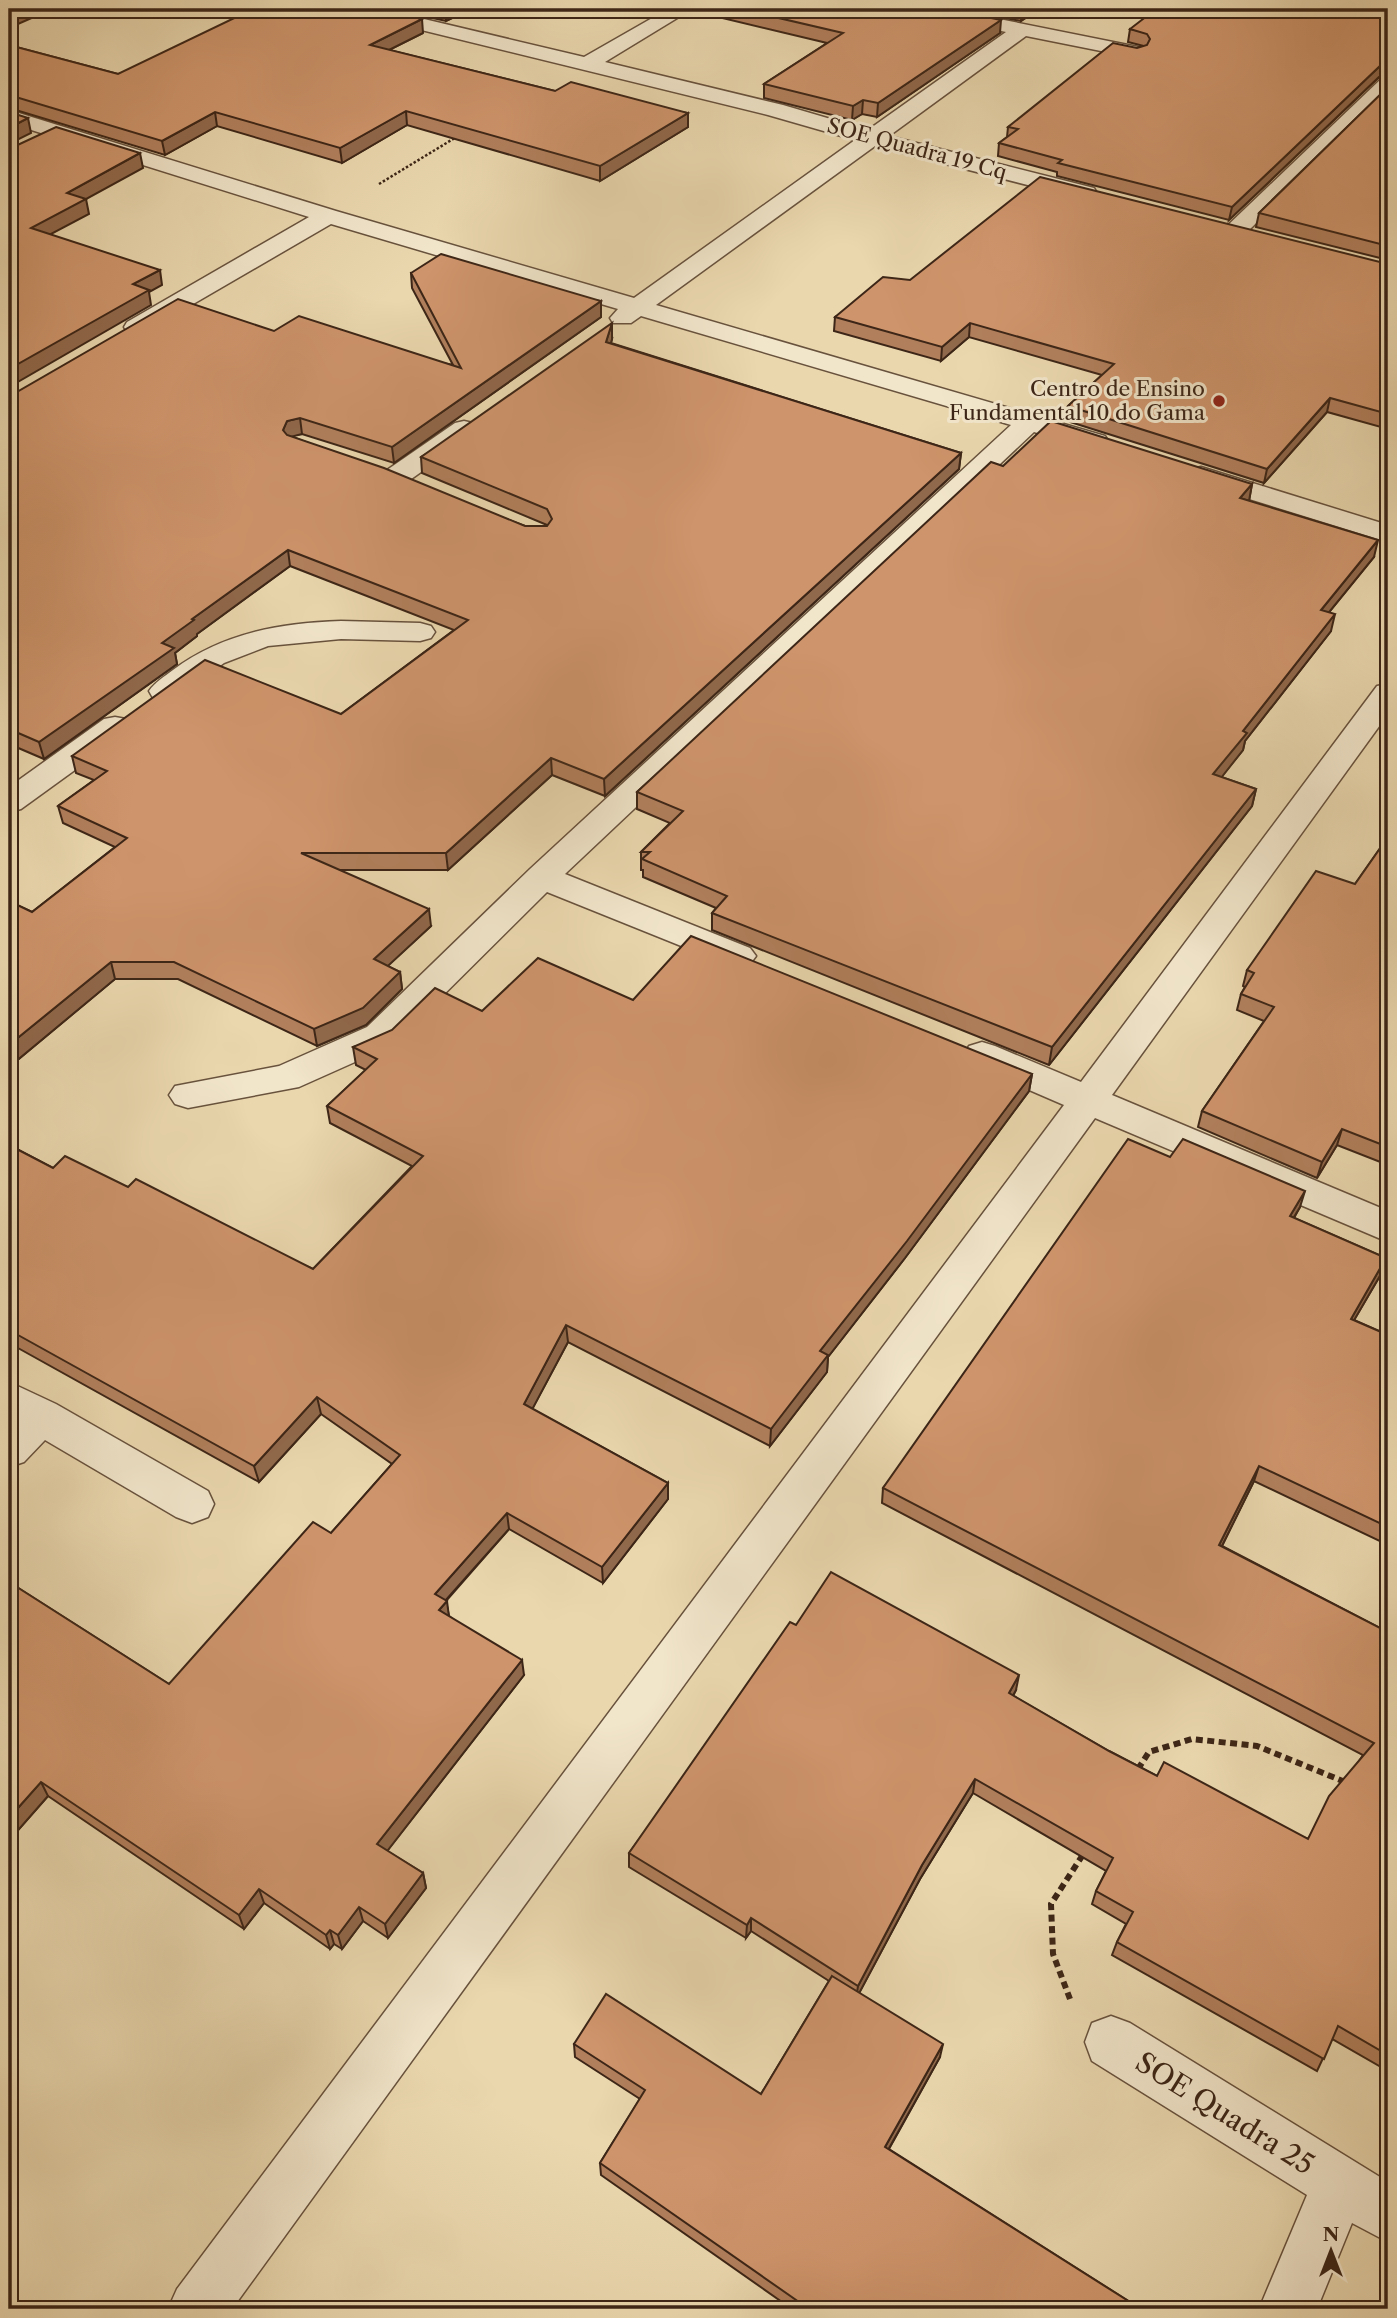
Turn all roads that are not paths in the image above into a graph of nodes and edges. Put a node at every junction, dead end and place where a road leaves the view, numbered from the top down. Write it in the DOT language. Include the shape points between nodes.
graph roads {
  1 [pos="359,9"];
  2 [pos="681,9"];
  3 [pos="984,22"];
  4 [pos="1022,30"];
  5 [pos="1136,52"];
  6 [pos="584,66"];
  7 [pos="1388,83"];
  8 [pos="9,116"];
  9 [pos="57,131"];
  10 [pos="874,139"];
  11 [pos="33,144"];
  12 [pos="1101,197"];
  13 [pos="328,216"];
  14 [pos="1208,224"];
  15 [pos="1235,230"];
  16 [pos="1261,237"];
  17 [pos="637,308"];
  18 [pos="603,332"];
  19 [pos="115,340"];
  20 [pos="488,412"];
  21 [pos="1031,421"];
  22 [pos="1124,450"];
  23 [pos="1177,467"];
  24 [pos="422,487"];
  25 [pos="1388,534"];
  26 [pos="420,632"];
  27 [pos="1388,693"];
  28 [pos="9,802"];
  29 [pos="542,877"];
  30 [pos="771,969"];
  31 [pos="948,1041"];
  32 [pos="188,1096"];
  33 [pos="1088,1098"];
  34 [pos="1388,1227"];
  35 [pos="25,1407"];
  36 [pos="9,1449"];
  37 [pos="192,1504"];
  38 [pos="1111,2042"];
  39 [pos="1340,2184"];
  40 [pos="1388,2214"];
  41 [pos="197,2309"];
  42 [pos="1288,2309"];
  1 -- 6 [label="street, SOE Quadra 19 Cq"];
  2 -- 6 [label="street"];
  3 -- 4 [label="street"];
  4 -- 5 [label="street"];
  4 -- 10 [label="street"];
  6 -- 10 [label="street, SOE Quadra 19 Cq" via="775,110"];
  7 -- 15 [label="street"];
  8 -- 9 [label="street"];
  9 -- 11 [label="street"];
  9 -- 13 [label="street"];
  10 -- 12 [label="street, SOE Quadra 19 Cq"];
  10 -- 17 [label="street"];
  13 -- 17 [label="street"];
  13 -- 19 [label="street"];
  14 -- 15 [label="street"];
  15 -- 16 [label="street"];
  17 -- 18 [label="street"];
  17 -- 21 [label="street"];
  20 -- 24 [label="street" via="385,472"];
  21 -- 22 [label="street"];
  21 -- 29 [label="street"];
  23 -- 25 [label="street"];
  26 -- 28 [label="street" via="345,629 252,640 212,657"];
  27 -- 33 [label="street"];
  29 -- 30 [label="street"];
  29 -- 32 [label="street" via="380,1036 286,1078"];
  31 -- 33 [label="street"];
  33 -- 34 [label="street"];
  33 -- 41 [label="street"];
  35 -- 36 [label="street"];
  35 -- 37 [label="street"];
  38 -- 39 [label="street, SOE Quadra 25"];
  39 -- 40 [label="street, SOE Quadra 25"];
  39 -- 42 [label="street, SOE Quadra 25"];
}
